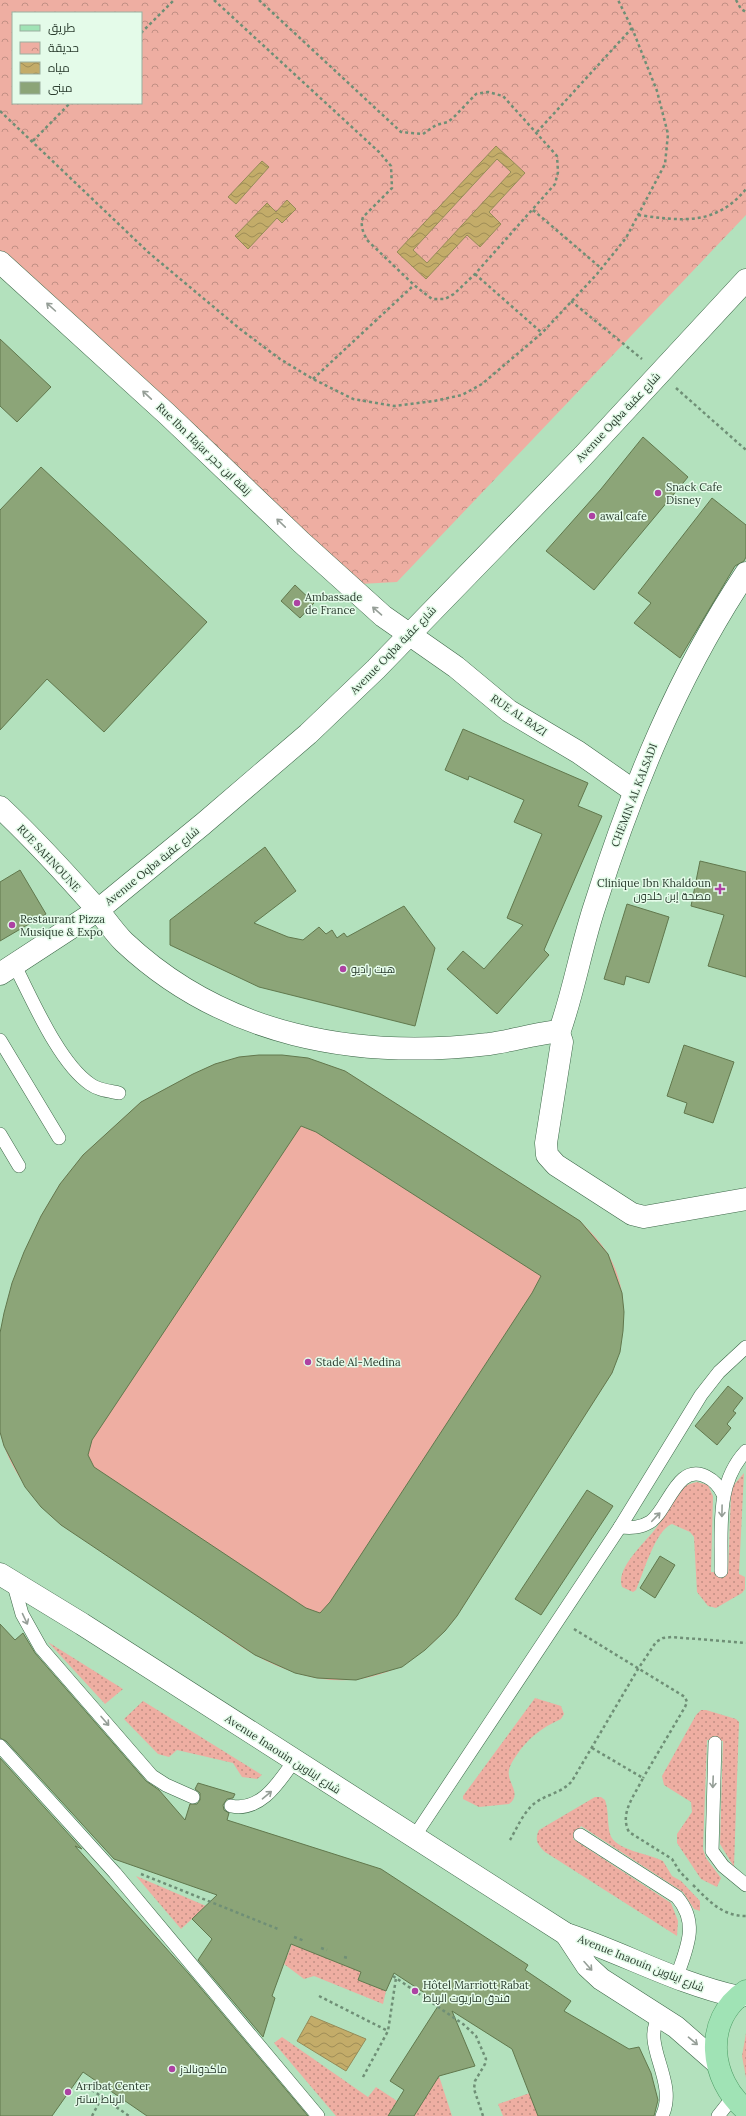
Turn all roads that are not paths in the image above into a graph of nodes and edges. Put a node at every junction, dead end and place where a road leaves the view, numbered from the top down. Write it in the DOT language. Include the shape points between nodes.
graph roads {
  1 [pos="0,262"];
  2 [pos="746,280"];
  3 [pos="746,573"];
  4 [pos="408,635"];
  5 [pos="634,791"];
  6 [pos="0,807"];
  7 [pos="98,910"];
  8 [pos="7,970"];
  9 [pos="559,1033"];
  10 [pos="0,1040"];
  11 [pos="119,1093"];
  12 [pos="0,1134"];
  13 [pos="59,1138"];
  14 [pos="19,1166"];
  15 [pos="746,1199"];
  16 [pos="746,1347"];
  17 [pos="746,1451"];
  18 [pos="723,1494"];
  19 [pos="620,1527"];
  20 [pos="721,1571"];
  21 [pos="6,1578"];
  22 [pos="715,1743"];
  23 [pos="0,1746"];
  24 [pos="294,1761"];
  25 [pos="193,1797"];
  26 [pos="231,1806"];
  27 [pos="580,1835"];
  28 [pos="414,1837"];
  29 [pos="746,1885"];
  30 [pos="566,1934"];
  31 [pos="676,1979"];
  32 [pos="742,1994"];
  33 [pos="660,2016"];
  34 [pos="716,2062"];
  35 [pos="738,2106"];
  36 [pos="318,2116"];
  37 [pos="662,2116"];
  38 [pos="718,2116"];
  4 -- 1 [label="street, Rue Ibn Hajar زنقة ابن حجر, one-way" via="369,605 156,403"];
  2 -- 4 [label="street, Avenue Oqba شارع عقبة" via="583,456"];
  3 -- 5 [label="street, CHEMIN AL KALSADI" via="689,668"];
  4 -- 5 [label="street, RUE AL BAZI" via="456,668 509,711 578,752"];
  4 -- 7 [label="street, Avenue Oqba شارع عقبة" via="308,734"];
  5 -- 9 [label="street, CHEMIN AL KALSADI" via="594,907"];
  6 -- 7 [label="street, RUE SAHNOUNE"];
  7 -- 8 [label="street, Avenue Oqba شارع عقبة"];
  7 -- 9 [label="street, RUE SAHNOUNE" via="122,940 166,977 210,1004 263,1026 321,1041 405,1048 489,1044"];
  8 -- 11 [label="lane" via="34,1003 70,1065 81,1078 91,1086"];
  9 -- 15 [label="street" via="562,1042 546,1143 547,1154 556,1165 632,1214 644,1217"];
  10 -- 13 [label="lane"];
  12 -- 14 [label="lane"];
  16 -- 19 [label="lane" via="718,1372 701,1395"];
  17 -- 18 [label="lane" via="733,1468"];
  19 -- 18 [label="lane, one-way" via="635,1528 650,1522 661,1512 680,1480 692,1475 703,1475 713,1480"];
  18 -- 20 [label="lane, one-way"];
  19 -- 28 [label="lane"];
  21 -- 24 [label="street, Avenue Inaouin شارع ايناوين"];
  21 -- 25 [label="lane, one-way" via="41,1648 152,1776"];
  22 -- 29 [label="lane, one-way" via="712,1851 723,1866"];
  23 -- 36 [label="lane" via="115,1873"];
  26 -- 24 [label="lane, one-way" via="246,1806 266,1796"];
  24 -- 28 [label="street, Avenue Inaouin شارع ايناوين"];
  27 -- 31 [label="lane" via="677,1897 683,1904 691,1930"];
  28 -- 30 [label="street, Avenue Inaouin شارع ايناوين"];
  30 -- 31 [label="street, Avenue Inaouin شارع ايناوين" via="614,1951"];
  30 -- 33 [label="street, Avenue Inaouin شارع ايناوين, one-way" via="583,1961 601,1979"];
  31 -- 32 [label="street, Avenue Inaouin شارع ايناوين" via="696,1987"];
  32 -- 34 [label="main road" via="724,2016 718,2030"];
  33 -- 34 [label="street, Avenue Inaouin شارع ايناوين, one-way"];
  33 -- 37 [label="lane" via="653,2032 667,2089 667,2101"];
  34 -- 35 [label="main road" via="720,2076"];
  35 -- 38 [label="lane"];
}
